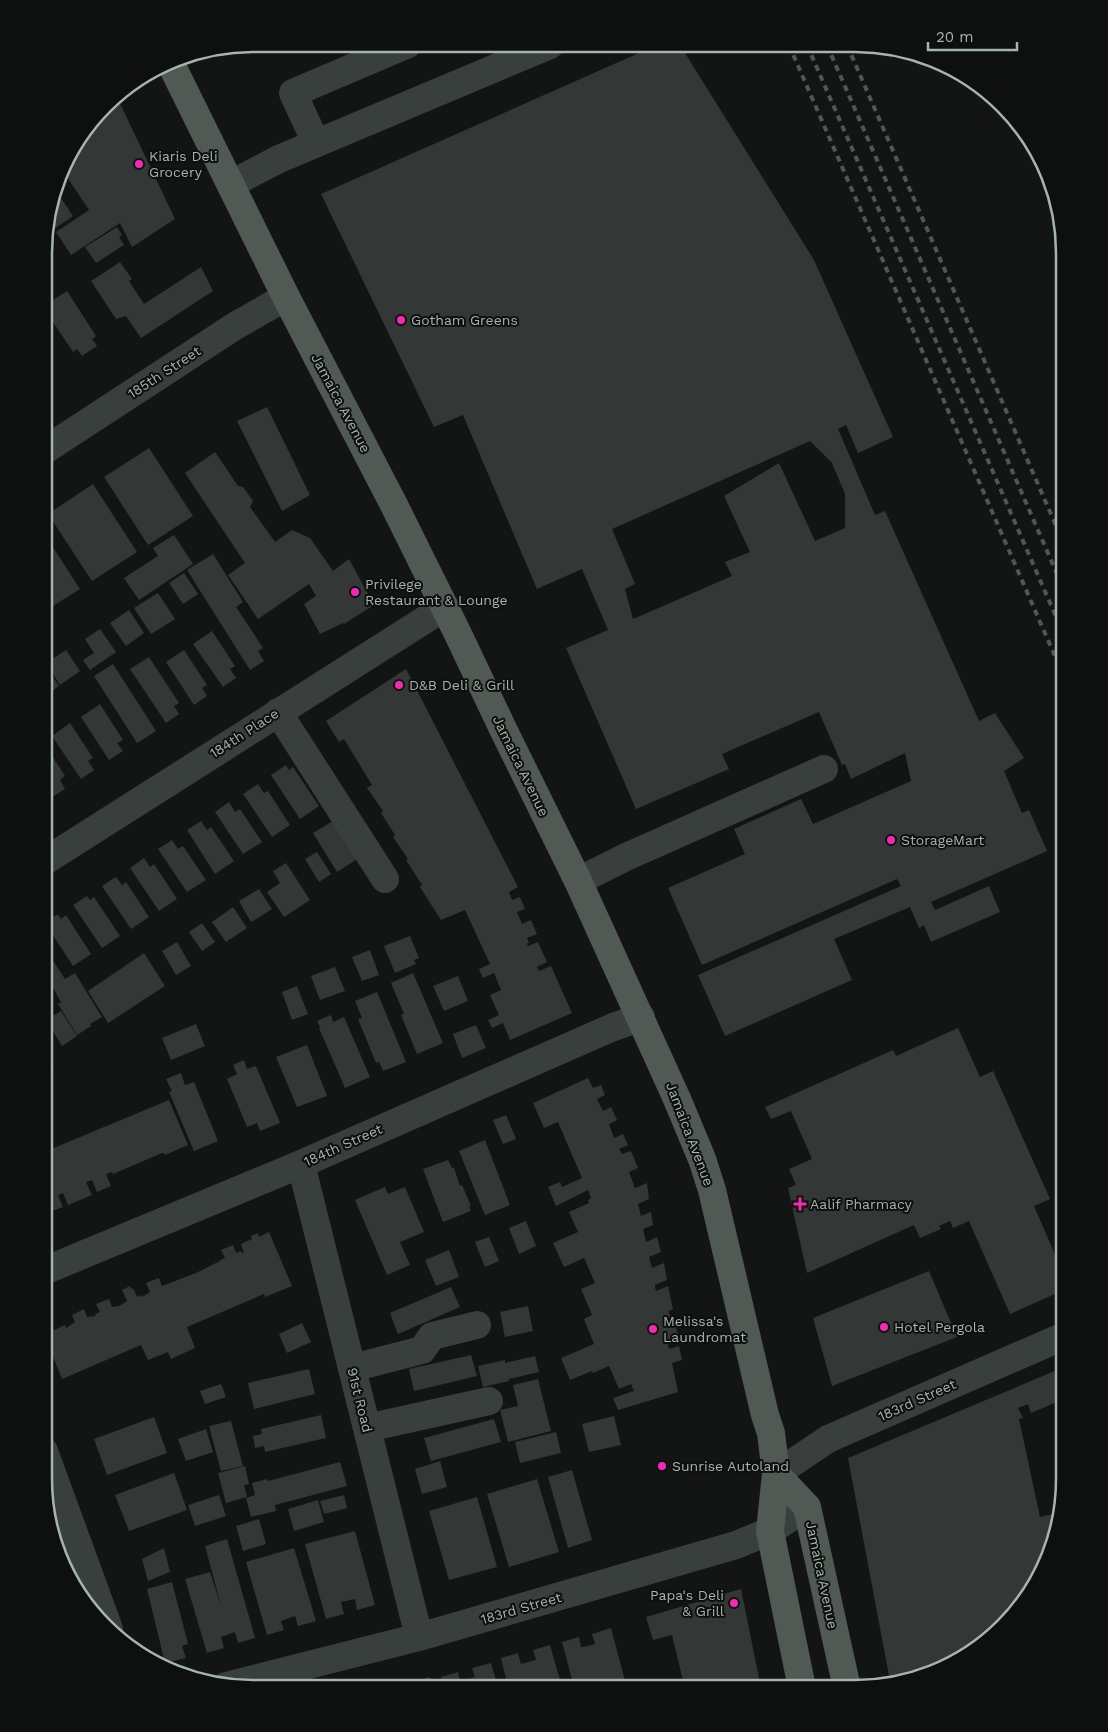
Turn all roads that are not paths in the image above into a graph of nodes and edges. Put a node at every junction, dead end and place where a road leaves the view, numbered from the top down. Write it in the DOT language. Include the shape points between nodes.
graph roads {
  1 [pos="389,52"];
  2 [pos="533,52"];
  3 [pos="176,68"];
  4 [pos="316,143"];
  5 [pos="231,184"];
  6 [pos="286,298"];
  7 [pos="52,445"];
  8 [pos="445,607"];
  9 [pos="278,712"];
  10 [pos="824,769"];
  11 [pos="52,857"];
  12 [pos="385,879"];
  13 [pos="578,881"];
  14 [pos="641,1017"];
  15 [pos="301,1164"];
  16 [pos="52,1268"];
  17 [pos="477,1325"];
  18 [pos="1056,1339"];
  19 [pos="352,1368"];
  20 [pos="489,1401"];
  21 [pos="367,1428"];
  22 [pos="52,1473"];
  23 [pos="776,1474"];
  24 [pos="807,1507"];
  25 [pos="770,1531"];
  26 [pos="103,1612"];
  27 [pos="419,1637"];
  28 [pos="250,1680"];
  29 [pos="800,1680"];
  30 [pos="844,1680"];
  1 -- 4 [label="street" via="293,93"];
  2 -- 4 [label="street"];
  3 -- 5 [label="main road, Jamaica Avenue"];
  4 -- 5 [label="street"];
  5 -- 6 [label="main road, Jamaica Avenue"];
  6 -- 7 [label="street, 185th Street" via="235,326"];
  6 -- 8 [label="main road, Jamaica Avenue"];
  8 -- 9 [label="street, 184th Place"];
  8 -- 13 [label="main road, Jamaica Avenue"];
  9 -- 11 [label="street, 184th Place"];
  9 -- 12 [label="street"];
  10 -- 13 [label="street"];
  13 -- 14 [label="main road, Jamaica Avenue"];
  14 -- 15 [label="street, 184th Street"];
  14 -- 23 [label="main road, Jamaica Avenue" via="691,1130 712,1190 771,1433"];
  15 -- 16 [label="street, 184th Street"];
  15 -- 19 [label="street, 91st Road"];
  17 -- 19 [label="street" via="432,1336 422,1350"];
  18 -- 23 [label="street, 183rd Street" via="828,1439"];
  19 -- 21 [label="street, 91st Road"];
  20 -- 21 [label="street"];
  21 -- 27 [label="street, 91st Road"];
  22 -- 26 [label="street"];
  23 -- 24 [label="main road, Jamaica Avenue"];
  23 -- 25 [label="main road, Jamaica Avenue"];
  24 -- 25 [label="street, 183rd Street"];
  24 -- 30 [label="main road, Jamaica Avenue"];
  25 -- 27 [label="street, 183rd Street" via="729,1548"];
  25 -- 29 [label="main road, Jamaica Avenue"];
  27 -- 28 [label="street, 183rd Street"];
}
